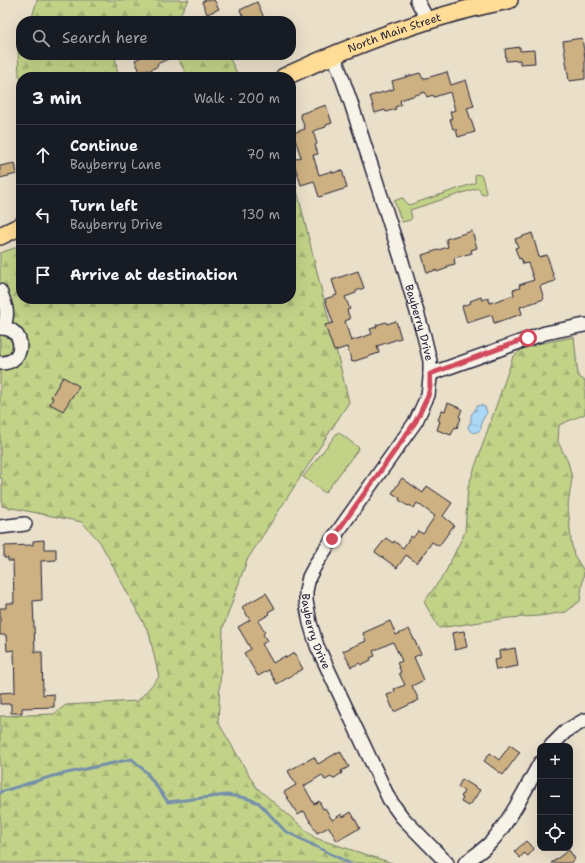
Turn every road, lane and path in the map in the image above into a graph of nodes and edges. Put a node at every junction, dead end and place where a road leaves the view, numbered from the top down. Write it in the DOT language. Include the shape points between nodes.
graph roads {
  1 [pos="417,0"];
  2 [pos="509,0"];
  3 [pos="428,21"];
  4 [pos="334,55"];
  5 [pos="295,72"];
  6 [pos="16,228"];
  7 [pos="0,236"];
  8 [pos="0,291"];
  9 [pos="585,325"];
  10 [pos="1,328"];
  11 [pos="0,363"];
  12 [pos="430,374"];
  13 [pos="25,524"];
  14 [pos="0,527"];
  15 [pos="585,720"];
  16 [pos="554,743"];
  17 [pos="537,768"];
  18 [pos="447,863"];
  19 [pos="465,863"];
  1 -- 3 [label="street"];
  2 -- 3 [label="main road, North Main Street"];
  3 -- 4 [label="main road, North Main Street" via="383,35"];
  4 -- 5 [label="main road, North Main Street"];
  4 -- 12 [label="street, Bayberry Drive" via="401,258 429,355"];
  6 -- 7 [label="main road"];
  8 -- 10 [label="street" via="6,310 6,322"];
  9 -- 12 [label="street" via="550,331"];
  10 -- 11 [label="street" via="13,331 20,340 20,346 16,357 7,363"];
  12 -- 18 [label="street, Bayberry Drive" via="428,396 418,416 319,559 309,577 306,601 317,646 389,799"];
  13 -- 14 [label="street"];
  15 -- 16 [label="street"];
  17 -- 19 [label="street" via="510,817 495,837"];
}
